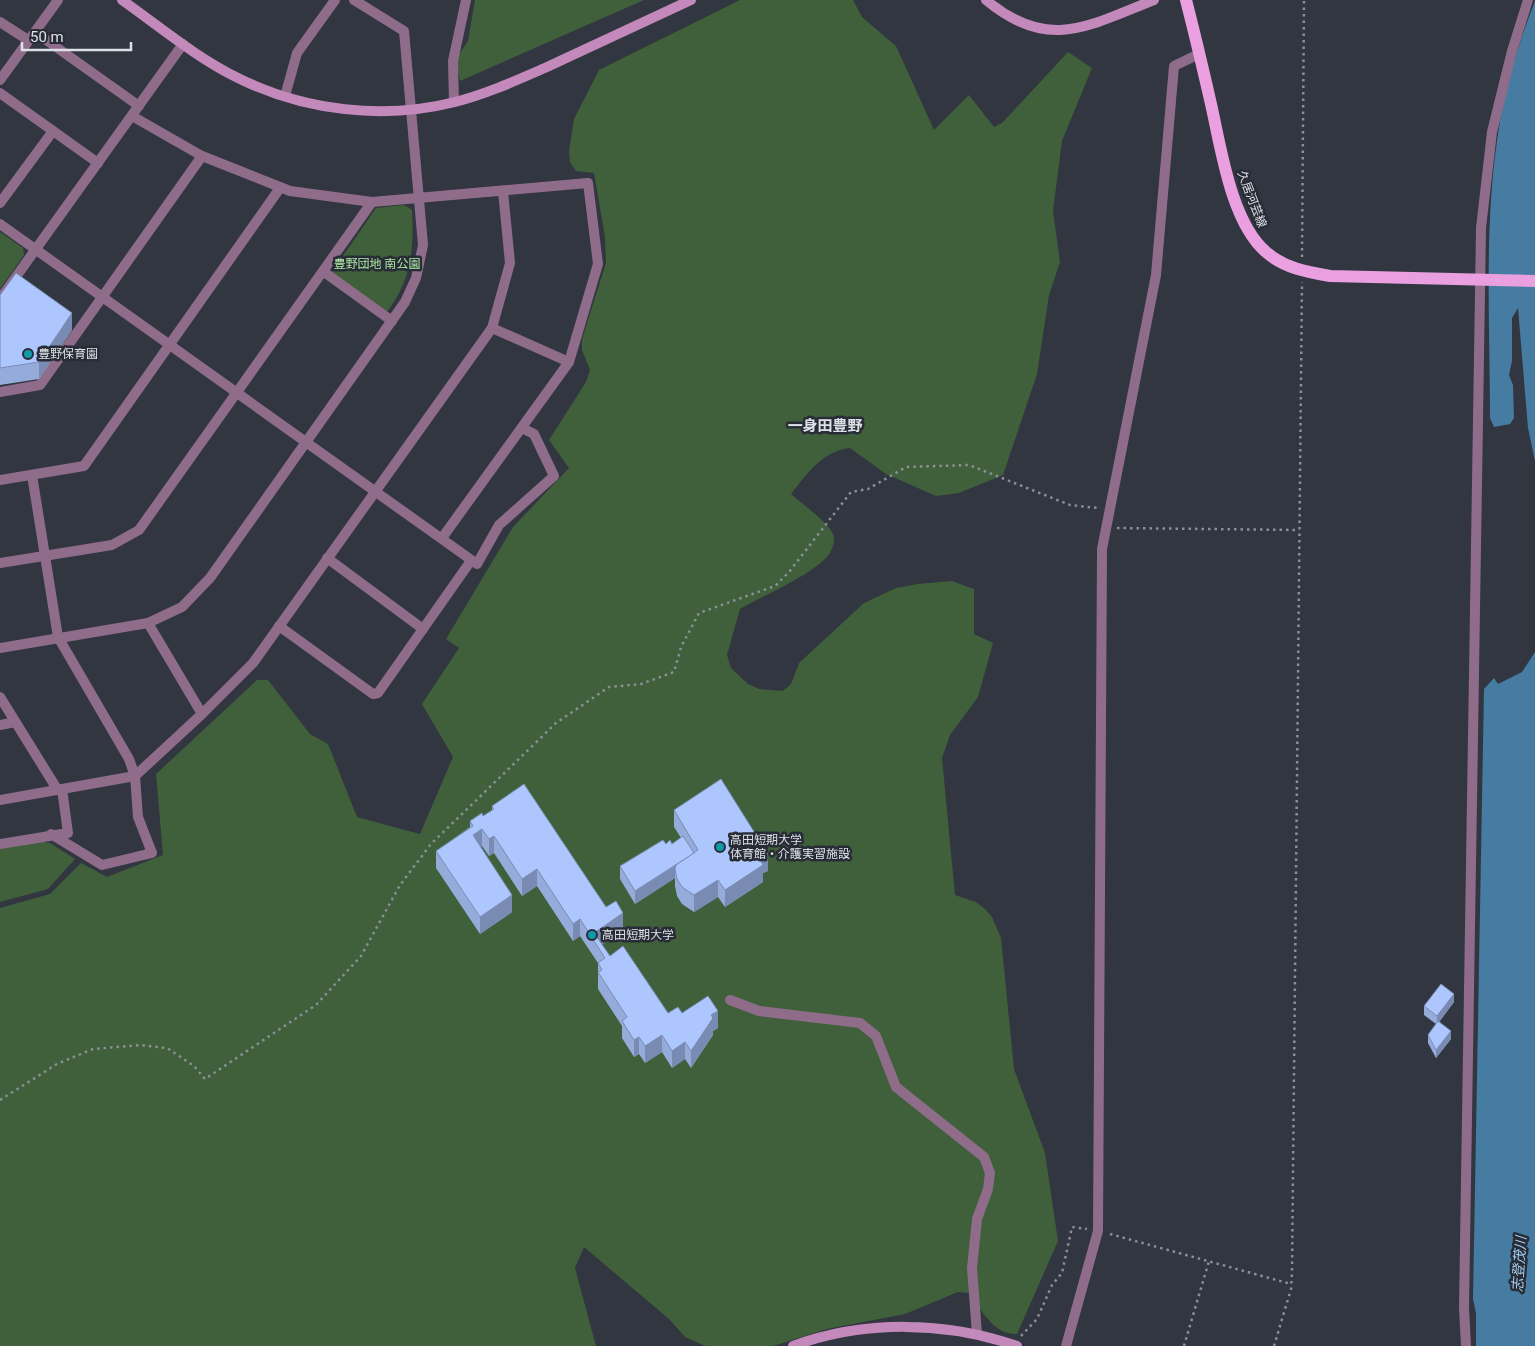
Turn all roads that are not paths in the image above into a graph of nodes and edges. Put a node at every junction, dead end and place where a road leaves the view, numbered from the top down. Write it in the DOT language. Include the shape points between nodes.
graph roads {
  1 [pos="58,0"];
  2 [pos="122,0"];
  3 [pos="335,0"];
  4 [pos="354,0"];
  5 [pos="466,0"];
  6 [pos="691,0"];
  7 [pos="986,0"];
  8 [pos="1154,0"];
  9 [pos="1186,0"];
  10 [pos="1528,0"];
  11 [pos="0,22"];
  12 [pos="35,32"];
  13 [pos="28,40"];
  14 [pos="183,44"];
  15 [pos="1199,54"];
  16 [pos="0,80"];
  17 [pos="0,93"];
  18 [pos="284,96"];
  19 [pos="454,102"];
  20 [pos="139,106"];
  21 [pos="410,108"];
  22 [pos="132,116"];
  23 [pos="53,131"];
  24 [pos="202,156"];
  25 [pos="98,163"];
  26 [pos="280,188"];
  27 [pos="502,191"];
  28 [pos="419,197"];
  29 [pos="372,202"];
  30 [pos="0,203"];
  31 [pos="0,224"];
  32 [pos="36,249"];
  33 [pos="324,272"];
  34 [pos="1481,280"];
  35 [pos="1535,281"];
  36 [pos="103,296"];
  37 [pos="0,300"];
  38 [pos="392,321"];
  39 [pos="492,328"];
  40 [pos="171,345"];
  41 [pos="569,362"];
  42 [pos="0,392"];
  43 [pos="238,393"];
  44 [pos="522,428"];
  45 [pos="304,442"];
  46 [pos="32,475"];
  47 [pos="0,480"];
  48 [pos="375,491"];
  49 [pos="442,538"];
  50 [pos="45,555"];
  51 [pos="328,558"];
  52 [pos="470,562"];
  53 [pos="0,563"];
  54 [pos="148,622"];
  55 [pos="279,626"];
  56 [pos="423,629"];
  57 [pos="58,637"];
  58 [pos="0,648"];
  59 [pos="0,697"];
  60 [pos="202,714"];
  61 [pos="15,722"];
  62 [pos="0,725"];
  63 [pos="135,776"];
  64 [pos="59,789"];
  65 [pos="0,800"];
  66 [pos="51,834"];
  67 [pos="0,844"];
  68 [pos="730,1000"];
  69 [pos="977,1334"];
  70 [pos="1010,1345"];
  71 [pos="793,1346"];
  72 [pos="1066,1346"];
  73 [pos="1466,1346"];
  1 -- 12 [label="street"];
  2 -- 14 [label="street"];
  3 -- 18 [label="street" via="297,53"];
  4 -- 21 [label="street" via="404,31"];
  5 -- 19 [label="street" via="453,61"];
  6 -- 19 [label="street" via="491,91"];
  7 -- 8 [label="street" via="1014,20 1053,31 1087,27"];
  9 -- 15 [label="main road, 久居河芸線"];
  10 -- 34 [label="street" via="1492,132 1481,228"];
  11 -- 13 [label="street"];
  12 -- 13 [label="street"];
  12 -- 20 [label="street"];
  13 -- 16 [label="street"];
  14 -- 18 [label="street" via="222,70"];
  14 -- 20 [label="street"];
  15 -- 34 [label="main road, 久居河芸線" via="1225,164 1243,218 1266,253 1302,271 1330,276"];
  15 -- 72 [label="street" via="1174,66 1156,275 1102,549 1098,1231"];
  17 -- 23 [label="street"];
  18 -- 21 [label="street" via="340,109"];
  19 -- 21 [label="street"];
  20 -- 22 [label="street"];
  21 -- 28 [label="street"];
  22 -- 24 [label="street"];
  22 -- 25 [label="street"];
  23 -- 25 [label="street"];
  23 -- 30 [label="street"];
  24 -- 26 [label="street"];
  24 -- 36 [label="street"];
  25 -- 32 [label="street"];
  26 -- 29 [label="street"];
  26 -- 40 [label="street"];
  27 -- 28 [label="street"];
  27 -- 39 [label="street" via="510,263"];
  27 -- 41 [label="street" via="588,183 598,264"];
  28 -- 29 [label="street"];
  28 -- 38 [label="street" via="423,245 420,263 406,302"];
  29 -- 33 [label="street"];
  31 -- 32 [label="street"];
  32 -- 36 [label="street"];
  32 -- 37 [label="street"];
  33 -- 38 [label="street"];
  33 -- 43 [label="street"];
  34 -- 35 [label="main road, 久居河芸線"];
  34 -- 73 [label="street" via="1464,1288"];
  36 -- 40 [label="street"];
  36 -- 42 [label="street" via="40,385"];
  38 -- 45 [label="street"];
  39 -- 41 [label="street"];
  39 -- 48 [label="street"];
  40 -- 43 [label="street"];
  40 -- 46 [label="street" via="84,466"];
  41 -- 44 [label="street"];
  43 -- 45 [label="street"];
  43 -- 50 [label="street" via="139,530 112,545"];
  44 -- 49 [label="street"];
  44 -- 52 [label="street" via="534,434 554,476 500,526 476,564"];
  45 -- 48 [label="street"];
  45 -- 54 [label="street" via="210,578 182,606"];
  46 -- 47 [label="street"];
  46 -- 50 [label="street"];
  48 -- 49 [label="street"];
  48 -- 51 [label="street"];
  49 -- 52 [label="street"];
  50 -- 53 [label="street"];
  50 -- 57 [label="street"];
  51 -- 55 [label="street"];
  51 -- 56 [label="street"];
  52 -- 56 [label="street"];
  54 -- 57 [label="street"];
  54 -- 60 [label="street"];
  55 -- 56 [label="street" via="373,694 378,693"];
  55 -- 60 [label="street" via="253,663"];
  57 -- 58 [label="street"];
  57 -- 63 [label="street" via="129,759"];
  59 -- 61 [label="street"];
  60 -- 63 [label="street"];
  61 -- 62 [label="street"];
  61 -- 64 [label="street"];
  63 -- 64 [label="street"];
  63 -- 66 [label="street" via="138,818 152,853 102,865"];
  64 -- 65 [label="street"];
  64 -- 66 [label="street" via="68,833"];
  66 -- 67 [label="street"];
  68 -- 69 [label="street" via="759,1011 860,1022 876,1036 896,1087 984,1157 990,1173 977,1219 972,1268"];
  69 -- 70 [label="street"];
  69 -- 71 [label="street" via="930,1328 881,1327 833,1334"];
}
